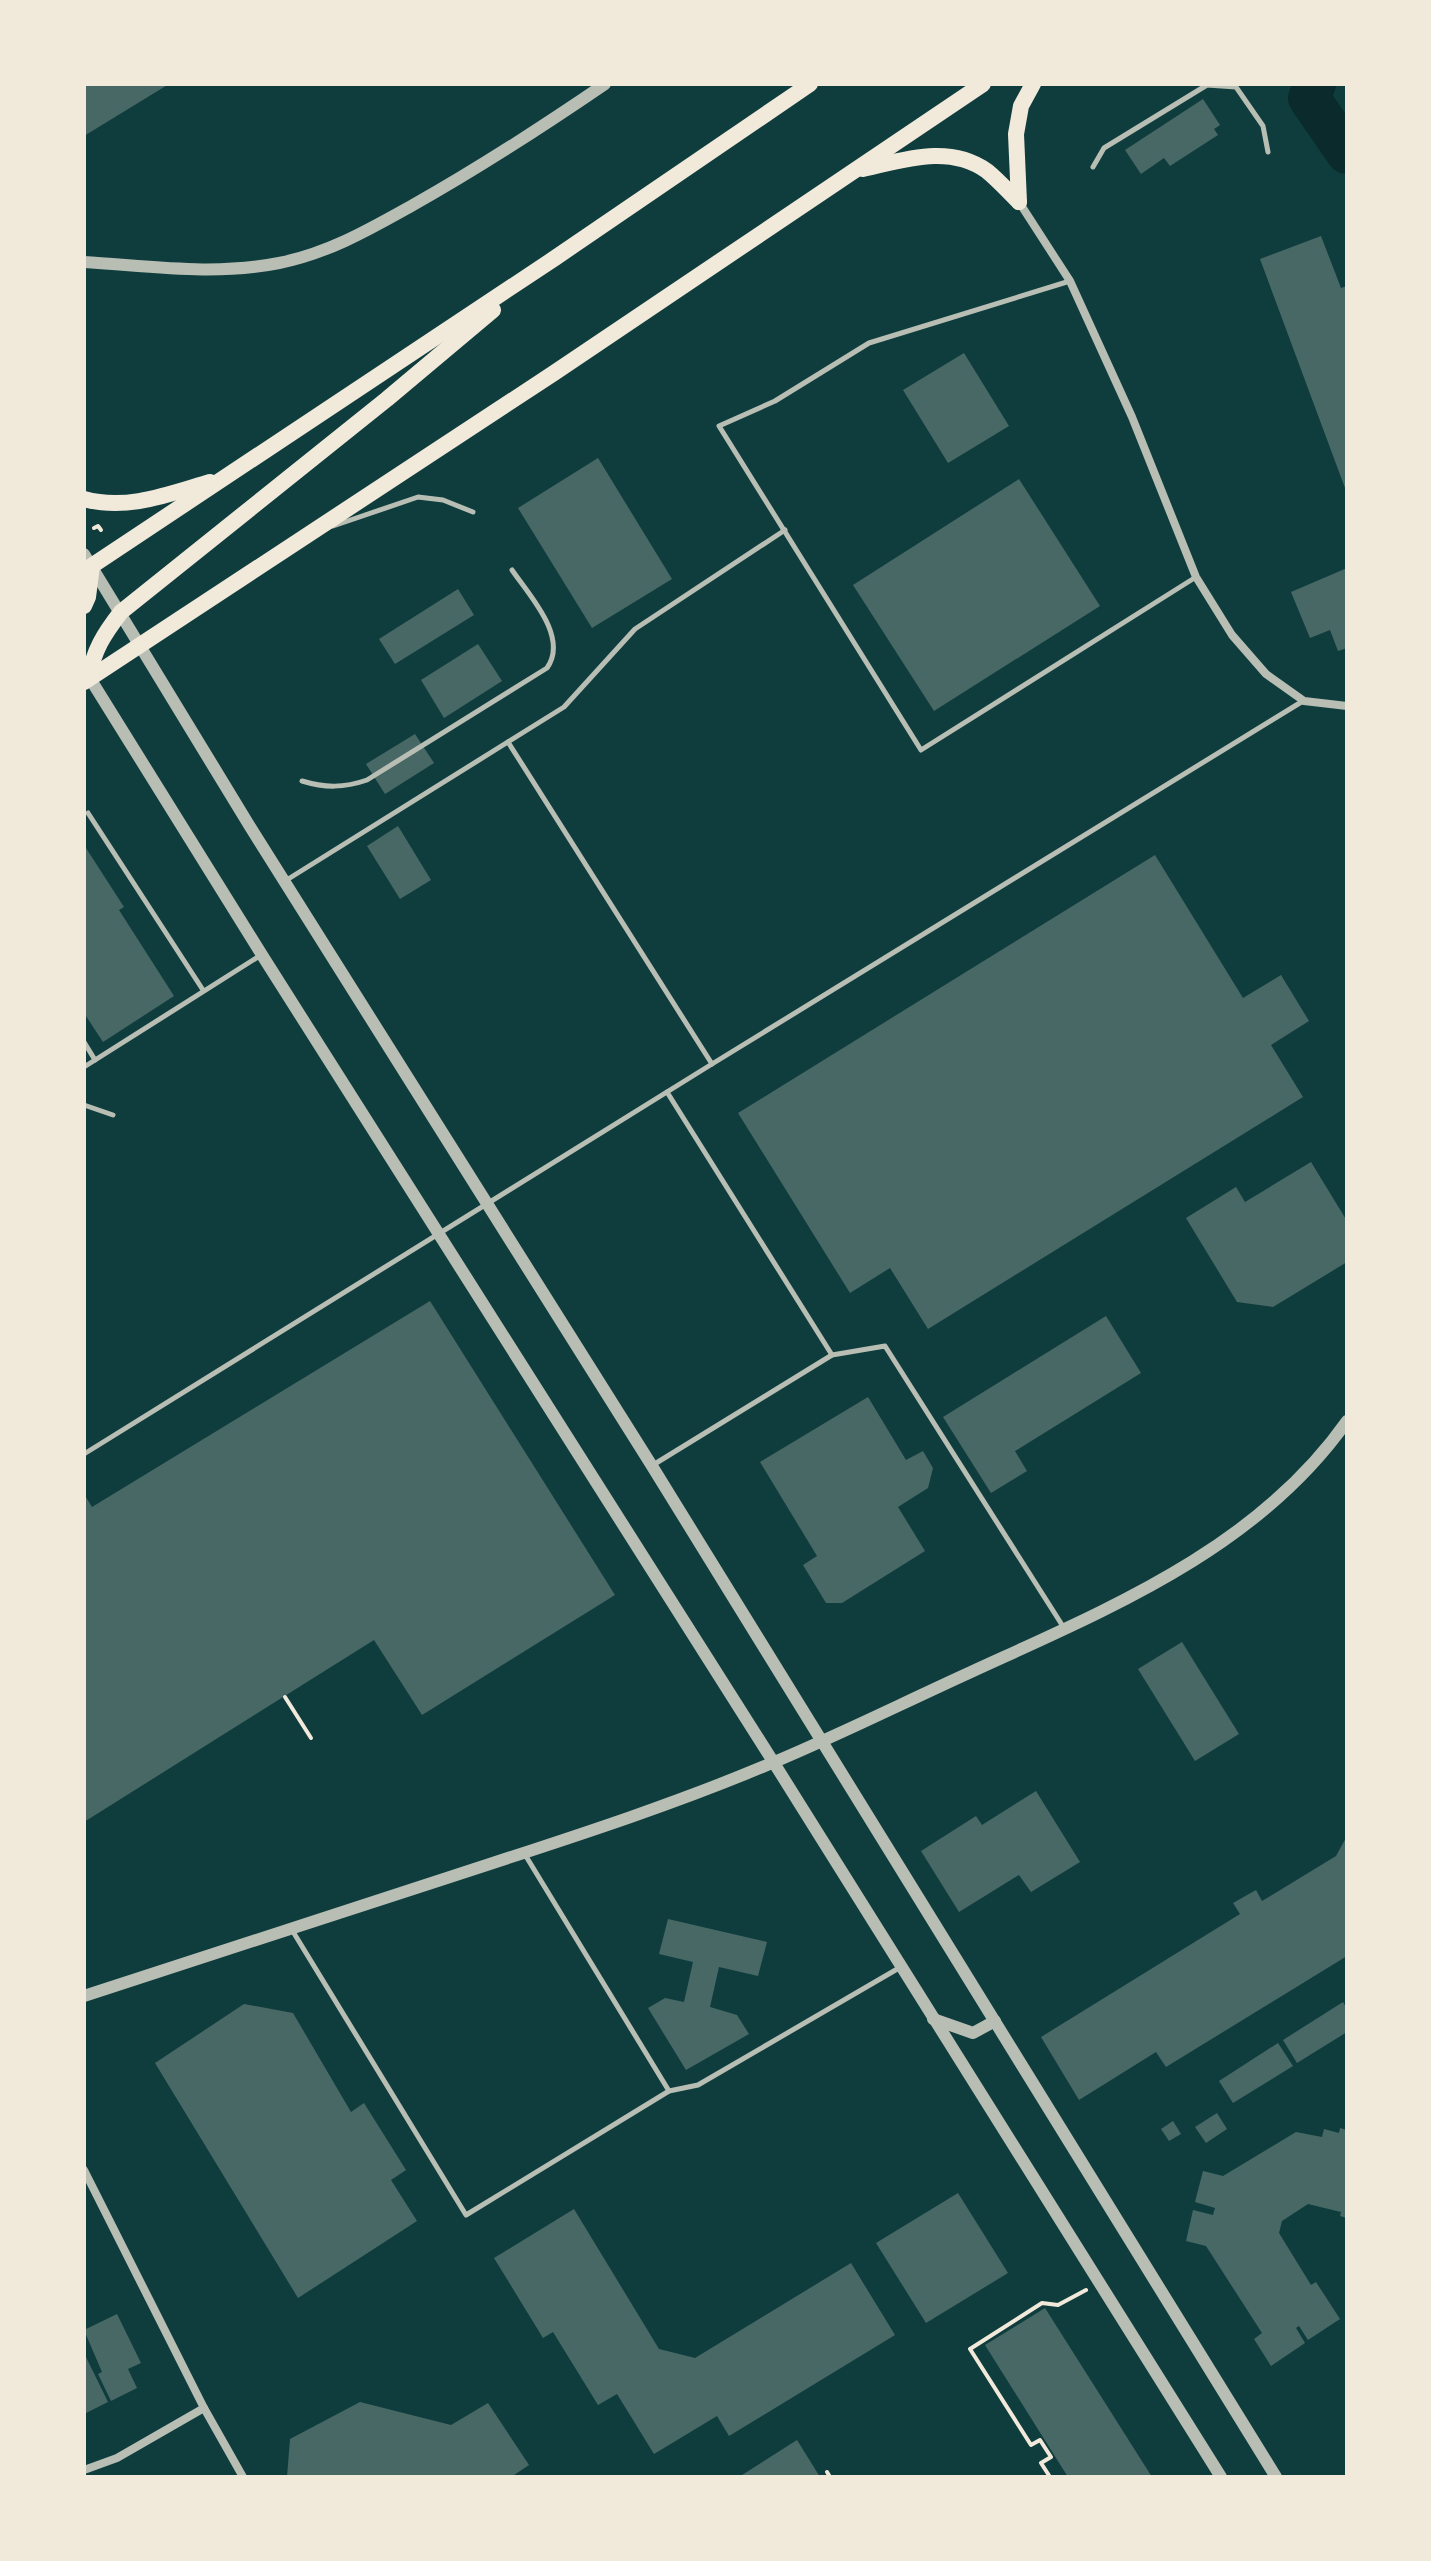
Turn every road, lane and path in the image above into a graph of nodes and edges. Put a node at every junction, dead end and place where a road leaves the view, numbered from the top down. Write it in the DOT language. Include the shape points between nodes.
graph roads {
  1 [pos="605,84"];
  2 [pos="810,84"];
  3 [pos="983,84"];
  4 [pos="1033,84"];
  5 [pos="1268,152"];
  6 [pos="1093,167"];
  7 [pos="854,171"];
  8 [pos="1019,202"];
  9 [pos="555,258"];
  10 [pos="84,262"];
  11 [pos="1070,281"];
  12 [pos="227,476"];
  13 [pos="84,499"];
  14 [pos="473,512"];
  15 [pos="94,528"];
  16 [pos="101,530"];
  17 [pos="785,530"];
  18 [pos="310,535"];
  19 [pos="87,564"];
  20 [pos="512,570"];
  21 [pos="1196,577"];
  22 [pos="84,606"];
  23 [pos="121,612"];
  24 [pos="142,646"];
  25 [pos="86,676"];
  26 [pos="1304,701"];
  27 [pos="1347,706"];
  28 [pos="508,742"];
  29 [pos="302,781"];
  30 [pos="88,813"];
  31 [pos="284,881"];
  32 [pos="262,955"];
  33 [pos="203,990"];
  34 [pos="84,1042"];
  35 [pos="95,1060"];
  36 [pos="712,1064"];
  37 [pos="84,1067"];
  38 [pos="667,1092"];
  39 [pos="84,1105"];
  40 [pos="113,1115"];
  41 [pos="486,1205"];
  42 [pos="439,1234"];
  43 [pos="832,1355"];
  44 [pos="1347,1421"];
  45 [pos="84,1454"];
  46 [pos="652,1466"];
  47 [pos="1065,1629"];
  48 [pos="285,1697"];
  49 [pos="311,1738"];
  50 [pos="821,1741"];
  51 [pos="774,1763"];
  52 [pos="524,1853"];
  53 [pos="291,1928"];
  54 [pos="900,1967"];
  55 [pos="84,1996"];
  56 [pos="933,2019"];
  57 [pos="995,2021"];
  58 [pos="669,2091"];
  59 [pos="84,2170"];
  60 [pos="1098,2283"];
  61 [pos="204,2408"];
  62 [pos="84,2470"];
  63 [pos="243,2477"];
  64 [pos="1050,2477"];
  65 [pos="1221,2477"];
  66 [pos="1276,2477"];
  1 -- 10 [label="street" via="443,188 348,241 313,254 221,270"];
  2 -- 9 [label="highway"];
  3 -- 7 [label="highway"];
  4 -- 8 [label="highway" via="1021,106 1016,134"];
  5 -- 6 [label="lane" via="1263,126 1236,87 1207,85 1104,148"];
  7 -- 8 [label="highway" via="928,155 960,157 986,171"];
  7 -- 18 [label="highway"];
  8 -- 11 [label="street"];
  9 -- 12 [label="highway"];
  9 -- 23 [label="highway"];
  11 -- 17 [label="lane" via="869,343 775,401 719,426"];
  11 -- 21 [label="street"];
  12 -- 13 [label="highway" via="121,504"];
  12 -- 19 [label="highway"];
  14 -- 18 [label="lane" via="418,497"];
  15 -- 16 [label="path"];
  17 -- 21 [label="lane" via="921,750"];
  17 -- 28 [label="lane" via="635,629 564,707"];
  18 -- 24 [label="highway"];
  19 -- 22 [label="highway"];
  19 -- 23 [label="street"];
  20 -- 29 [label="lane" via="551,631 554,646 547,668 367,780 323,788"];
  21 -- 26 [label="street" via="1232,635 1266,674"];
  23 -- 24 [label="street"];
  23 -- 25 [label="highway" via="104,633"];
  24 -- 25 [label="highway"];
  24 -- 31 [label="street"];
  25 -- 32 [label="street"];
  26 -- 27 [label="street"];
  26 -- 36 [label="lane"];
  28 -- 31 [label="lane"];
  28 -- 36 [label="lane"];
  30 -- 33 [label="lane"];
  31 -- 41 [label="street"];
  32 -- 33 [label="lane"];
  32 -- 42 [label="street"];
  33 -- 35 [label="lane"];
  34 -- 35 [label="lane"];
  35 -- 37 [label="lane"];
  36 -- 38 [label="lane"];
  38 -- 41 [label="lane"];
  38 -- 43 [label="lane"];
  39 -- 40 [label="lane"];
  41 -- 42 [label="lane"];
  41 -- 46 [label="street"];
  42 -- 45 [label="lane"];
  42 -- 51 [label="street"];
  43 -- 46 [label="lane"];
  43 -- 47 [label="lane" via="885,1346"];
  44 -- 47 [label="street" via="1296,1483 1256,1520 1203,1557"];
  46 -- 50 [label="street"];
  47 -- 50 [label="street"];
  48 -- 49 [label="path"];
  50 -- 51 [label="street"];
  50 -- 57 [label="street"];
  51 -- 52 [label="street"];
  51 -- 54 [label="street"];
  52 -- 53 [label="street"];
  52 -- 58 [label="lane"];
  53 -- 55 [label="street"];
  53 -- 58 [label="lane" via="466,2215"];
  54 -- 56 [label="street"];
  54 -- 58 [label="lane" via="698,2085"];
  56 -- 57 [label="street" via="973,2033"];
  56 -- 60 [label="street"];
  57 -- 66 [label="street"];
  59 -- 61 [label="street"];
  60 -- 64 [label="path" via="1058,2305 1042,2303 970,2349 1031,2445 1040,2440 1051,2457 1041,2463"];
  60 -- 65 [label="street"];
  61 -- 62 [label="street" via="117,2458"];
  61 -- 63 [label="street"];
}
